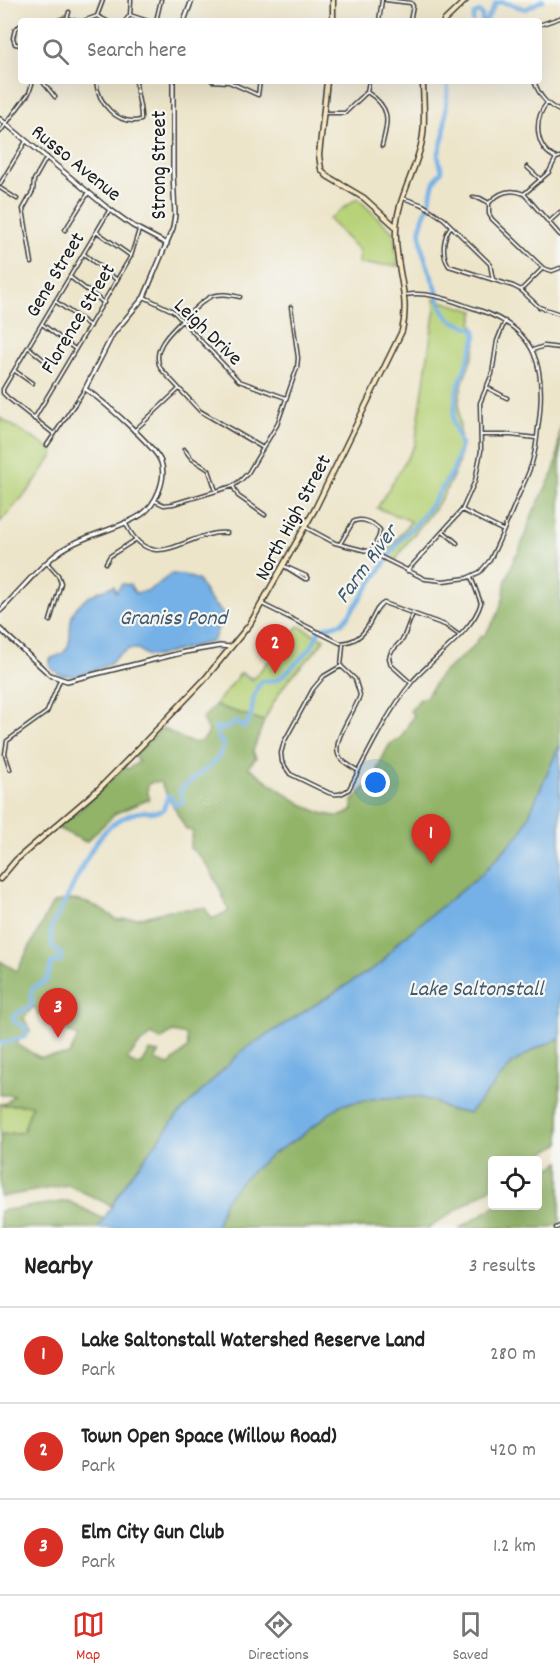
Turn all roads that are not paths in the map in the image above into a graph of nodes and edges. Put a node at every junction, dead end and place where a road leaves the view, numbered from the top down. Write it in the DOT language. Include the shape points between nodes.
graph roads {
  1 [pos="103,0"];
  2 [pos="131,0"];
  3 [pos="161,0"];
  4 [pos="192,0"];
  5 [pos="333,0"];
  6 [pos="384,0"];
  7 [pos="465,0"];
  8 [pos="69,12"];
  9 [pos="130,15"];
  10 [pos="97,16"];
  11 [pos="67,18"];
  12 [pos="93,18"];
  13 [pos="101,18"];
  14 [pos="128,18"];
  15 [pos="139,18"];
  16 [pos="157,18"];
  17 [pos="185,18"];
  18 [pos="333,18"];
  19 [pos="380,18"];
  20 [pos="410,18"];
  21 [pos="447,18"];
  22 [pos="560,18"];
  23 [pos="542,24"];
  24 [pos="18,26"];
  25 [pos="18,44"];
  26 [pos="32,84"];
  27 [pos="44,84"];
  28 [pos="97,84"];
  29 [pos="136,84"];
  30 [pos="173,84"];
  31 [pos="233,84"];
  32 [pos="260,84"];
  33 [pos="327,84"];
  34 [pos="368,84"];
  35 [pos="423,84"];
  36 [pos="535,84"];
  37 [pos="367,92"];
  38 [pos="55,97"];
  39 [pos="547,103"];
  40 [pos="560,111"];
  41 [pos="324,113"];
  42 [pos="0,119"];
  43 [pos="6,124"];
  44 [pos="0,132"];
  45 [pos="27,141"];
  46 [pos="382,146"];
  47 [pos="47,157"];
  48 [pos="558,157"];
  49 [pos="527,167"];
  50 [pos="541,180"];
  51 [pos="0,187"];
  52 [pos="89,192"];
  53 [pos="524,194"];
  54 [pos="473,197"];
  55 [pos="404,198"];
  56 [pos="17,199"];
  57 [pos="489,203"];
  58 [pos="110,209"];
  59 [pos="560,212"];
  60 [pos="388,219"];
  61 [pos="397,220"];
  62 [pos="549,222"];
  63 [pos="451,226"];
  64 [pos="396,227"];
  65 [pos="65,230"];
  66 [pos="140,230"];
  67 [pos="97,232"];
  68 [pos="560,236"];
  69 [pos="167,244"];
  70 [pos="83,254"];
  71 [pos="131,256"];
  72 [pos="32,264"];
  73 [pos="543,268"];
  74 [pos="560,268"];
  75 [pos="70,277"];
  76 [pos="117,280"];
  77 [pos="494,280"];
  78 [pos="521,290"];
  79 [pos="405,295"];
  80 [pos="144,297"];
  81 [pos="240,297"];
  82 [pos="55,301"];
  83 [pos="104,303"];
  84 [pos="291,307"];
  85 [pos="560,314"];
  86 [pos="182,321"];
  87 [pos="505,321"];
  88 [pos="41,323"];
  89 [pos="90,326"];
  90 [pos="28,347"];
  91 [pos="560,348"];
  92 [pos="75,349"];
  93 [pos="533,350"];
  94 [pos="50,364"];
  95 [pos="14,370"];
  96 [pos="32,383"];
  97 [pos="486,387"];
  98 [pos="85,389"];
  99 [pos="179,389"];
  100 [pos="286,398"];
  101 [pos="507,398"];
  102 [pos="34,419"];
  103 [pos="134,431"];
  104 [pos="54,434"];
  105 [pos="482,435"];
  106 [pos="537,438"];
  107 [pos="47,445"];
  108 [pos="263,448"];
  109 [pos="184,449"];
  110 [pos="233,486"];
  111 [pos="216,491"];
  112 [pos="155,501"];
  113 [pos="462,510"];
  114 [pos="265,515"];
  115 [pos="125,522"];
  116 [pos="305,527"];
  117 [pos="503,531"];
  118 [pos="444,532"];
  119 [pos="227,533"];
  120 [pos="135,540"];
  121 [pos="456,543"];
  122 [pos="340,544"];
  123 [pos="371,552"];
  124 [pos="47,562"];
  125 [pos="106,563"];
  126 [pos="284,566"];
  127 [pos="407,571"];
  128 [pos="471,577"];
  129 [pos="262,604"];
  130 [pos="0,611"];
  131 [pos="413,614"];
  132 [pos="50,621"];
  133 [pos="0,629"];
  134 [pos="459,635"];
  135 [pos="343,644"];
  136 [pos="231,646"];
  137 [pos="341,666"];
  138 [pos="60,680"];
  139 [pos="411,683"];
  140 [pos="10,769"];
  141 [pos="358,771"];
  142 [pos="0,879"];
  143 [pos="560,1226"];
  144 [pos="556,1228"];
  1 -- 10 [label="street"];
  2 -- 9 [label="street"];
  3 -- 16 [label="street"];
  4 -- 17 [label="street"];
  5 -- 18 [label="main road"];
  6 -- 19 [label="street"];
  6 -- 20 [label="street" via="411,3"];
  7 -- 21 [label="main road"];
  8 -- 11 [label="street"];
  9 -- 14 [label="street"];
  9 -- 15 [label="street"];
  10 -- 12 [label="street"];
  10 -- 13 [label="street"];
  22 -- 23 [label="street"];
  24 -- 25 [label="street" via="14,42"];
  26 -- 43 [label="street"];
  27 -- 38 [label="street"];
  28 -- 29 [label="street" via="109,110 124,119 139,121 142,116"];
  30 -- 69 [label="street, Strong Street" via="175,219"];
  31 -- 32 [label="street" via="258,95"];
  33 -- 41 [label="main road"];
  34 -- 37 [label="street"];
  35 -- 55 [label="main road, North High Street" via="422,141"];
  36 -- 39 [label="street"];
  37 -- 41 [label="street" via="345,113"];
  37 -- 46 [label="street" via="386,111"];
  39 -- 40 [label="street"];
  39 -- 48 [label="street" via="539,116 539,133 544,150"];
  41 -- 60 [label="main road" via="318,159 323,172"];
  42 -- 43 [label="street, Russo Avenue"];
  43 -- 44 [label="street"];
  43 -- 45 [label="street, Russo Avenue"];
  45 -- 47 [label="street, Russo Avenue"];
  45 -- 51 [label="street"];
  47 -- 52 [label="street, Russo Avenue"];
  47 -- 72 [label="street" via="23,209"];
  48 -- 50 [label="street"];
  49 -- 50 [label="street"];
  50 -- 53 [label="street"];
  51 -- 56 [label="street"];
  52 -- 58 [label="street, Russo Avenue"];
  52 -- 65 [label="street"];
  53 -- 57 [label="street" via="506,191"];
  53 -- 62 [label="street"];
  54 -- 57 [label="street"];
  55 -- 61 [label="main road, North High Street"];
  55 -- 63 [label="street" via="432,210"];
  57 -- 73 [label="street" via="492,219"];
  58 -- 66 [label="street, Russo Avenue"];
  58 -- 67 [label="street, Gene Street"];
  59 -- 62 [label="street"];
  60 -- 61 [label="main road"];
  60 -- 64 [label="main road"];
  61 -- 64 [label="main road, North High Street"];
  62 -- 68 [label="street"];
  63 -- 77 [label="street" via="490,264"];
  63 -- 77 [label="street" via="444,239 448,264"];
  64 -- 79 [label="main road, North High Street"];
  66 -- 69 [label="street, Russo Avenue"];
  66 -- 71 [label="street, Florence Street"];
  67 -- 70 [label="street, Gene Street"];
  67 -- 71 [label="street"];
  69 -- 80 [label="street, Strong Street"];
  70 -- 75 [label="street, Gene Street"];
  70 -- 76 [label="street"];
  71 -- 76 [label="street, Florence Street"];
  73 -- 74 [label="street"];
  73 -- 78 [label="street"];
  75 -- 82 [label="street, Gene Street"];
  75 -- 83 [label="street"];
  76 -- 83 [label="street, Florence Street"];
  77 -- 78 [label="street"];
  78 -- 85 [label="street" via="539,307"];
  79 -- 87 [label="street" via="432,295"];
  79 -- 116 [label="main road, North High Street" via="399,339"];
  80 -- 86 [label="street, Leigh Drive" via="170,309"];
  80 -- 98 [label="street, Strong Street" via="113,334"];
  81 -- 86 [label="street" via="210,297"];
  82 -- 88 [label="street, Gene Street"];
  82 -- 89 [label="street"];
  83 -- 89 [label="street, Florence Street"];
  84 -- 100 [label="street" via="298,362"];
  86 -- 99 [label="street" via="166,337 158,358 161,369"];
  86 -- 100 [label="street, Leigh Drive" via="239,381"];
  87 -- 93 [label="street"];
  87 -- 97 [label="street"];
  88 -- 90 [label="street, Gene Street"];
  88 -- 92 [label="street"];
  89 -- 92 [label="street, Florence Street"];
  90 -- 94 [label="street"];
  90 -- 95 [label="street, Gene Street"];
  91 -- 93 [label="street" via="544,346"];
  92 -- 102 [label="street, Florence Street"];
  93 -- 106 [label="street" via="542,391"];
  95 -- 96 [label="street"];
  95 -- 102 [label="street, Gene Street" via="4,395"];
  97 -- 101 [label="street"];
  97 -- 105 [label="street" via="480,403"];
  98 -- 103 [label="street"];
  98 -- 104 [label="street"];
  99 -- 103 [label="street"];
  99 -- 108 [label="street" via="200,411"];
  100 -- 108 [label="street" via="277,425"];
  102 -- 104 [label="street"];
  103 -- 112 [label="street" via="162,464"];
  104 -- 107 [label="street"];
  105 -- 106 [label="street"];
  105 -- 113 [label="street" via="478,469"];
  106 -- 117 [label="street" via="531,467"];
  108 -- 110 [label="street" via="248,473"];
  109 -- 111 [label="street" via="209,471"];
  110 -- 111 [label="street"];
  110 -- 114 [label="street" via="238,496"];
  111 -- 112 [label="street" via="168,504"];
  112 -- 115 [label="street"];
  113 -- 117 [label="street"];
  113 -- 118 [label="street"];
  115 -- 120 [label="street"];
  115 -- 124 [label="street" via="66,548"];
  116 -- 122 [label="street"];
  116 -- 126 [label="main road, North High Street"];
  117 -- 128 [label="street" via="487,564"];
  118 -- 121 [label="street"];
  118 -- 127 [label="street"];
  119 -- 120 [label="street" via="164,550 148,548"];
  120 -- 125 [label="street"];
  122 -- 123 [label="street"];
  122 -- 123 [label="street" via="353,522 362,520 380,530"];
  123 -- 127 [label="street"];
  124 -- 130 [label="street"];
  124 -- 132 [label="street" via="61,583"];
  126 -- 126 [label="street" via="287,569 308,579 306,576"];
  126 -- 129 [label="main road, North High Street"];
  127 -- 128 [label="street" via="443,581"];
  128 -- 134 [label="street" via="481,599 480,606"];
  129 -- 135 [label="street"];
  129 -- 136 [label="main road, North High Street"];
  131 -- 134 [label="street" via="445,625"];
  131 -- 135 [label="street" via="382,604 366,630"];
  131 -- 139 [label="street" via="403,639 389,658 391,665"];
  133 -- 138 [label="street"];
  134 -- 139 [label="street"];
  135 -- 137 [label="street"];
  136 -- 138 [label="street" via="191,651 78,680"];
  136 -- 142 [label="main road, North High Street" via="195,691 112,776 16,860"];
  137 -- 141 [label="street" via="355,679 360,694 337,751 342,760"];
  137 -- 141 [label="street" via="324,676 313,689 284,742 282,758 290,774 332,794 349,789"];
  138 -- 140 [label="street" via="47,712 7,741 4,754"];
  139 -- 141 [label="street" via="384,722"];
  143 -- 144 [label="street"];
}
